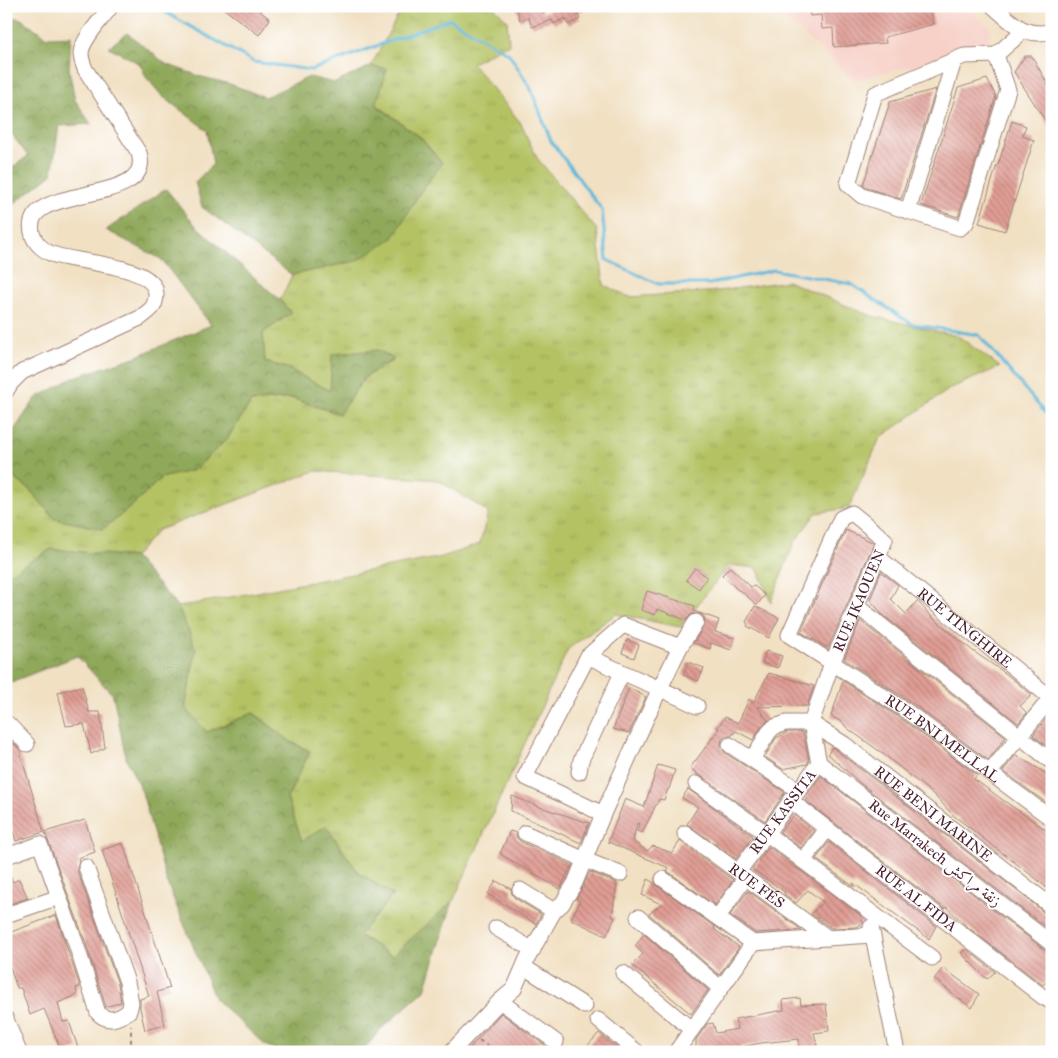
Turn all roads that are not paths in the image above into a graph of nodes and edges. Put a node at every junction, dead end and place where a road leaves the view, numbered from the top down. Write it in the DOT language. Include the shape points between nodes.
graph roads {
  1 [pos="111,6"];
  2 [pos="993,6"];
  3 [pos="1023,30"];
  4 [pos="1052,31"];
  5 [pos="996,55"];
  6 [pos="954,61"];
  7 [pos="908,211"];
  8 [pos="6,391"];
  9 [pos="886,540"];
  10 [pos="878,557"];
  11 [pos="857,606"];
  12 [pos="696,622"];
  13 [pos="680,647"];
  14 [pos="588,656"];
  15 [pos="832,662"];
  16 [pos="622,673"];
  17 [pos="660,688"];
  18 [pos="1051,699"];
  19 [pos="697,706"];
  20 [pos="811,723"];
  21 [pos="6,724"];
  22 [pos="1020,736"];
  23 [pos="27,744"];
  24 [pos="730,745"];
  25 [pos="752,760"];
  26 [pos="1052,762"];
  27 [pos="819,763"];
  28 [pos="579,772"];
  29 [pos="990,772"];
  30 [pos="696,784"];
  31 [pos="794,795"];
  32 [pos="603,814"];
  33 [pos="1052,819"];
  34 [pos="827,829"];
  35 [pos="686,832"];
  36 [pos="525,833"];
  37 [pos="766,833"];
  38 [pos="6,855"];
  39 [pos="585,860"];
  40 [pos="803,861"];
  41 [pos="86,867"];
  42 [pos="620,874"];
  43 [pos="742,875"];
  44 [pos="663,878"];
  45 [pos="520,890"];
  46 [pos="59,897"];
  47 [pos="1052,907"];
  48 [pos="867,909"];
  49 [pos="554,911"];
  50 [pos="6,915"];
  51 [pos="638,917"];
  52 [pos="718,918"];
  53 [pos="496,928"];
  54 [pos="872,936"];
  55 [pos="828,938"];
  56 [pos="754,943"];
  57 [pos="1052,944"];
  58 [pos="533,950"];
  59 [pos="932,958"];
  60 [pos="524,967"];
  61 [pos="623,973"];
  62 [pos="720,988"];
  63 [pos="1049,995"];
  64 [pos="500,1001"];
  65 [pos="585,1006"];
  66 [pos="6,1018"];
  67 [pos="598,1020"];
  68 [pos="691,1029"];
  69 [pos="460,1042"];
  70 [pos="556,1042"];
  71 [pos="19,1052"];
  72 [pos="637,1052"];
  73 [pos="676,1052"];
  74 [pos="897,1052"];
  1 -- 8 [label="street" via="83,44 82,61 139,153 141,167 134,178 118,186 41,208 32,224 33,235 36,242 50,253 146,277 154,284 156,299 140,318 22,372"];
  2 -- 3 [label="street"];
  3 -- 4 [label="street" via="1038,34"];
  3 -- 5 [label="street"];
  5 -- 6 [label="street" via="964,56"];
  5 -- 7 [label="street" via="1008,90 966,223 960,228"];
  6 -- 7 [label="street"];
  6 -- 7 [label="street" via="875,94 848,184 862,196"];
  9 -- 10 [label="street, RUE IKAOUEN"];
  9 -- 15 [label="street, RUE BNI MELLAL" via="852,513 841,518 789,635"];
  10 -- 11 [label="street, RUE IKAOUEN"];
  10 -- 18 [label="street, RUE TINGHIRE"];
  11 -- 15 [label="street, RUE IKAOUEN"];
  11 -- 22 [label="street"];
  12 -- 13 [label="street"];
  13 -- 14 [label="street" via="623,625"];
  13 -- 17 [label="street"];
  14 -- 16 [label="street"];
  14 -- 32 [label="street" via="526,777"];
  15 -- 20 [label="street"];
  15 -- 29 [label="street, RUE BNI MELLAL"];
  16 -- 17 [label="street"];
  16 -- 28 [label="street" via="581,760"];
  17 -- 19 [label="street"];
  17 -- 32 [label="street"];
  18 -- 22 [label="street"];
  20 -- 25 [label="street" via="786,723 774,727"];
  20 -- 27 [label="street, RUE KASSITA"];
  20 -- 47 [label="street, RUE BENI MARINE" via="844,744"];
  21 -- 23 [label="street"];
  22 -- 26 [label="street"];
  22 -- 29 [label="street"];
  24 -- 25 [label="street, RUE AL FIDA"];
  25 -- 31 [label="street, RUE AL FIDA"];
  27 -- 31 [label="street, RUE KASSITA"];
  27 -- 57 [label="street, Rue Marrakech زنقة مراكش"];
  29 -- 33 [label="street, RUE BNI MELLAL"];
  30 -- 37 [label="street"];
  31 -- 34 [label="street, RUE AL FIDA"];
  31 -- 37 [label="street, RUE KASSITA"];
  32 -- 39 [label="street"];
  34 -- 40 [label="street"];
  34 -- 63 [label="street, RUE AL FIDA"];
  35 -- 43 [label="street, RUE FÉS"];
  36 -- 39 [label="street"];
  37 -- 40 [label="street"];
  37 -- 43 [label="street, RUE KASSITA"];
  38 -- 46 [label="street" via="40,844"];
  39 -- 42 [label="street"];
  39 -- 49 [label="street" via="572,888"];
  40 -- 48 [label="street"];
  41 -- 46 [label="street" via="127,982 131,1002 129,1011 122,1016 104,1019 98,1013"];
  43 -- 52 [label="street, RUE KASSITA"];
  43 -- 55 [label="street, RUE FÉS"];
  44 -- 52 [label="street"];
  45 -- 49 [label="street"];
  46 -- 50 [label="street"];
  48 -- 54 [label="street"];
  48 -- 59 [label="street"];
  49 -- 58 [label="street"];
  51 -- 62 [label="street"];
  52 -- 56 [label="street"];
  53 -- 58 [label="street"];
  54 -- 55 [label="street"];
  54 -- 74 [label="street"];
  55 -- 56 [label="street"];
  56 -- 62 [label="street"];
  58 -- 60 [label="street"];
  60 -- 64 [label="street" via="514,988"];
  60 -- 65 [label="street"];
  61 -- 68 [label="street"];
  62 -- 68 [label="street"];
  64 -- 69 [label="street"];
  64 -- 70 [label="street"];
  66 -- 71 [label="street"];
  67 -- 72 [label="street"];
  68 -- 73 [label="street"];
}
